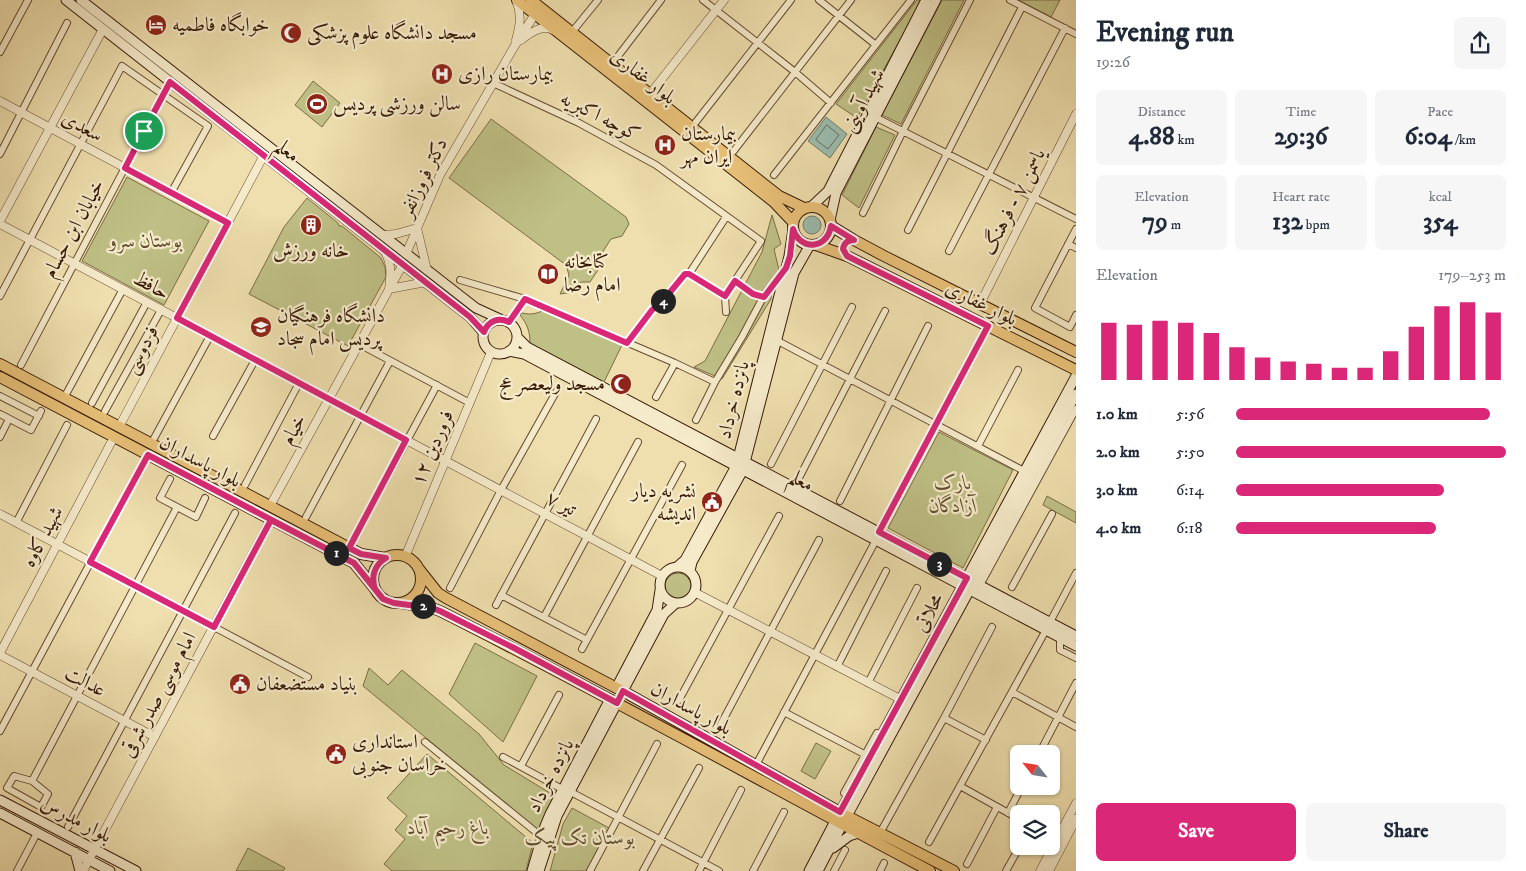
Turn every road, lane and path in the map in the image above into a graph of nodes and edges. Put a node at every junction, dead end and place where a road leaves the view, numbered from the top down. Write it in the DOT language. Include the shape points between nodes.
graph roads {
  1 [pos="28,0"];
  2 [pos="66,0"];
  3 [pos="81,0"];
  4 [pos="516,0"];
  5 [pos="531,0"];
  6 [pos="598,0"];
  7 [pos="661,0"];
  8 [pos="703,0"];
  9 [pos="724,0"];
  10 [pos="791,0"];
  11 [pos="819,0"];
  12 [pos="851,0"];
  13 [pos="911,0"];
  14 [pos="926,0"];
  15 [pos="936,0"];
  16 [pos="970,0"];
  17 [pos="1010,0"];
  18 [pos="1022,7"];
  19 [pos="716,10"];
  20 [pos="535,14"];
  21 [pos="839,16"];
  22 [pos="67,23"];
  23 [pos="1064,28"];
  24 [pos="103,29"];
  25 [pos="556,31"];
  26 [pos="572,32"];
  27 [pos="1076,34"];
  28 [pos="758,43"];
  29 [pos="876,45"];
  30 [pos="514,47"];
  31 [pos="0,52"];
  32 [pos="612,64"];
  33 [pos="795,72"];
  34 [pos="170,82"];
  35 [pos="493,84"];
  36 [pos="164,94"];
  37 [pos="650,94"];
  38 [pos="0,101"];
  39 [pos="831,103"];
  40 [pos="21,113"];
  41 [pos="1076,114"];
  42 [pos="875,117"];
  43 [pos="692,127"];
  44 [pos="1073,127"];
  45 [pos="50,128"];
  46 [pos="902,131"];
  47 [pos="81,144"];
  48 [pos="0,154"];
  49 [pos="947,154"];
  50 [pos="264,155"];
  51 [pos="729,157"];
  52 [pos="125,168"];
  53 [pos="988,174"];
  54 [pos="774,175"];
  55 [pos="171,193"];
  56 [pos="1034,198"];
  57 [pos="808,207"];
  58 [pos="863,213"];
  59 [pos="726,217"];
  60 [pos="1076,219"];
  61 [pos="0,222"];
  62 [pos="228,223"];
  63 [pos="830,223"];
  64 [pos="793,225"];
  65 [pos="417,228"];
  66 [pos="1076,229"];
  67 [pos="908,230"];
  68 [pos="383,235"];
  69 [pos="29,240"];
  70 [pos="854,240"];
  71 [pos="1068,244"];
  72 [pos="813,245"];
  73 [pos="383,248"];
  74 [pos="1076,248"];
  75 [pos="949,251"];
  76 [pos="406,254"];
  77 [pos="847,256"];
  78 [pos="74,264"];
  79 [pos="403,264"];
  80 [pos="786,268"];
  81 [pos="427,270"];
  82 [pos="689,274"];
  83 [pos="460,280"];
  84 [pos="735,281"];
  85 [pos="426,282"];
  86 [pos="123,289"];
  87 [pos="389,289"];
  88 [pos="2,293"];
  89 [pos="725,296"];
  90 [pos="764,297"];
  91 [pos="525,299"];
  92 [pos="147,302"];
  93 [pos="980,304"];
  94 [pos="852,307"];
  95 [pos="161,310"];
  96 [pos="885,310"];
  97 [pos="726,312"];
  98 [pos="1076,315"];
  99 [pos="177,318"];
  100 [pos="504,321"];
  101 [pos="928,326"];
  102 [pos="988,326"];
  103 [pos="484,332"];
  104 [pos="210,336"];
  105 [pos="517,336"];
  106 [pos="776,340"];
  107 [pos="627,343"];
  108 [pos="359,344"];
  109 [pos="509,350"];
  110 [pos="491,352"];
  111 [pos="1076,352"];
  112 [pos="255,360"];
  113 [pos="390,361"];
  114 [pos="675,363"];
  115 [pos="0,364"];
  116 [pos="21,365"];
  117 [pos="823,365"];
  118 [pos="1018,370"];
  119 [pos="1076,370"];
  120 [pos="1076,376"];
  121 [pos="0,377"];
  122 [pos="851,379"];
  123 [pos="715,382"];
  124 [pos="300,383"];
  125 [pos="437,385"];
  126 [pos="556,392"];
  127 [pos="1076,394"];
  128 [pos="0,396"];
  129 [pos="656,397"];
  130 [pos="64,398"];
  131 [pos="329,399"];
  132 [pos="890,400"];
  133 [pos="470,403"];
  134 [pos="92,404"];
  135 [pos="1076,409"];
  136 [pos="105,411"];
  137 [pos="0,414"];
  138 [pos="1069,414"];
  139 [pos="361,416"];
  140 [pos="9,419"];
  141 [pos="596,419"];
  142 [pos="696,420"];
  143 [pos="936,424"];
  144 [pos="67,425"];
  145 [pos="120,427"];
  146 [pos="213,436"];
  147 [pos="0,437"];
  148 [pos="114,437"];
  149 [pos="406,440"];
  150 [pos="638,442"];
  151 [pos="151,444"];
  152 [pos="978,446"];
  153 [pos="148,455"];
  154 [pos="446,461"];
  155 [pos="741,464"];
  156 [pos="771,464"];
  157 [pos="682,465"];
  158 [pos="1024,471"];
  159 [pos="170,479"];
  160 [pos="798,480"];
  161 [pos="244,485"];
  162 [pos="501,490"];
  163 [pos="205,498"];
  164 [pos="840,501"];
  165 [pos="270,506"];
  166 [pos="177,507"];
  167 [pos="235,513"];
  168 [pos="0,514"];
  169 [pos="545,514"];
  170 [pos="1052,514"];
  171 [pos="779,516"];
  172 [pos="306,517"];
  173 [pos="271,520"];
  174 [pos="16,523"];
  175 [pos="587,536"];
  176 [pos="877,536"];
  177 [pos="819,540"];
  178 [pos="57,544"];
  179 [pos="349,548"];
  180 [pos="405,557"];
  181 [pos="386,558"];
  182 [pos="630,559"];
  183 [pos="90,562"];
  184 [pos="677,566"];
  185 [pos="419,569"];
  186 [pos="690,571"];
  187 [pos="886,571"];
  188 [pos="1076,573"];
  189 [pos="662,576"];
  190 [pos="136,586"];
  191 [pos="972,586"];
  192 [pos="450,588"];
  193 [pos="917,588"];
  194 [pos="1012,588"];
  195 [pos="375,589"];
  196 [pos="660,590"];
  197 [pos="694,592"];
  198 [pos="502,595"];
  199 [pos="401,603"];
  200 [pos="676,603"];
  201 [pos="496,605"];
  202 [pos="727,610"];
  203 [pos="183,611"];
  204 [pos="544,617"];
  205 [pos="1048,626"];
  206 [pos="214,627"];
  207 [pos="992,627"];
  208 [pos="770,632"];
  209 [pos="1076,636"];
  210 [pos="1060,637"];
  211 [pos="4,638"];
  212 [pos="587,640"];
  213 [pos="1076,646"];
  214 [pos="582,649"];
  215 [pos="0,654"];
  216 [pos="815,655"];
  217 [pos="1076,658"];
  218 [pos="838,667"];
  219 [pos="32,672"];
  220 [pos="308,677"];
  221 [pos="868,683"];
  222 [pos="1076,683"];
  223 [pos="619,689"];
  224 [pos="1012,692"];
  225 [pos="78,696"];
  226 [pos="559,696"];
  227 [pos="679,700"];
  228 [pos="902,700"];
  229 [pos="614,701"];
  230 [pos="784,712"];
  231 [pos="1058,717"];
  232 [pos="944,718"];
  233 [pos="125,721"];
  234 [pos="721,724"];
  235 [pos="1076,727"];
  236 [pos="2,728"];
  237 [pos="877,733"];
  238 [pos="155,737"];
  239 [pos="986,740"];
  240 [pos="426,742"];
  241 [pos="657,744"];
  242 [pos="1044,745"];
  243 [pos="864,754"];
  244 [pos="503,756"];
  245 [pos="756,765"];
  246 [pos="520,766"];
  247 [pos="699,768"];
  248 [pos="32,781"];
  249 [pos="960,786"];
  250 [pos="566,790"];
  251 [pos="741,790"];
  252 [pos="844,793"];
  253 [pos="1017,795"];
  254 [pos="0,800"];
  255 [pos="1076,803"];
  256 [pos="997,807"];
  257 [pos="784,812"];
  258 [pos="0,813"];
  259 [pos="1008,813"];
  260 [pos="618,817"];
  261 [pos="841,819"];
  262 [pos="1076,819"];
  263 [pos="68,827"];
  264 [pos="1060,828"];
  265 [pos="37,833"];
  266 [pos="858,833"];
  267 [pos="880,833"];
  268 [pos="542,837"];
  269 [pos="660,840"];
  270 [pos="929,842"];
  271 [pos="95,849"];
  272 [pos="845,850"];
  273 [pos="829,851"];
  274 [pos="75,852"];
  275 [pos="1015,855"];
  276 [pos="1047,855"];
  277 [pos="89,860"];
  278 [pos="703,863"];
  279 [pos="884,863"];
  280 [pos="967,864"];
  281 [pos="17,871"];
  282 [pos="82,871"];
  283 [pos="110,871"];
  284 [pos="136,871"];
  285 [pos="532,871"];
  286 [pos="540,871"];
  287 [pos="590,871"];
  288 [pos="642,871"];
  289 [pos="699,871"];
  290 [pos="719,871"];
  291 [pos="753,871"];
  292 [pos="809,871"];
  293 [pos="818,871"];
  294 [pos="834,871"];
  295 [pos="880,871"];
  296 [pos="930,871"];
  297 [pos="954,871"];
  298 [pos="1006,871"];
  299 [pos="1040,871"];
  300 [pos="1049,871"];
  1 -- 31 [label="street"];
  2 -- 24 [label="main road, معلم"];
  3 -- 68 [label="main road, معلم"];
  4 -- 20 [label="main road, بلوار غفاری"];
  4 -- 30 [label="street" via="520,18"];
  5 -- 26 [label="main road, بلوار غفاری"];
  6 -- 26 [label="street"];
  7 -- 32 [label="street"];
  8 -- 19 [label="street"];
  9 -- 19 [label="street"];
  10 -- 28 [label="street"];
  11 -- 21 [label="street"];
  12 -- 21 [label="street"];
  13 -- 29 [label="street"];
  14 -- 57 [label="main road, شهید آوینی" via="828,190"];
  15 -- 42 [label="main road, شهید آوینی"];
  16 -- 46 [label="street"];
  17 -- 18 [label="street"];
  18 -- 23 [label="street"];
  18 -- 49 [label="street"];
  19 -- 28 [label="street"];
  19 -- 37 [label="street"];
  20 -- 25 [label="main road, بلوار غفاری"];
  20 -- 30 [label="street, دکتر فروزانفر"];
  21 -- 29 [label="street"];
  21 -- 33 [label="street"];
  22 -- 40 [label="street"];
  23 -- 27 [label="street"];
  23 -- 53 [label="street"];
  24 -- 34 [label="main road, معلم"];
  24 -- 45 [label="street"];
  25 -- 30 [label="street" via="549,28 532,32"];
  25 -- 64 [label="main road, بلوار غفاری" via="774,202"];
  26 -- 32 [label="main road, بلوار غفاری"];
  28 -- 33 [label="street"];
  28 -- 43 [label="street"];
  29 -- 39 [label="street"];
  30 -- 35 [label="street, دکتر فروزانفر"];
  32 -- 37 [label="main road, بلوار غفاری"];
  33 -- 39 [label="street"];
  33 -- 51 [label="street"];
  34 -- 36 [label="street, خیابان ابن حسام"];
  34 -- 50 [label="main road, معلم"];
  35 -- 59 [label="street, کوچه اکبریه" via="579,123 656,165"];
  35 -- 65 [label="street, دکتر فروزانفر" via="440,175"];
  36 -- 47 [label="street" via="122,66"];
  36 -- 52 [label="street, خیابان ابن حسام"];
  36 -- 55 [label="street" via="208,126"];
  37 -- 43 [label="main road, بلوار غفاری"];
  38 -- 40 [label="street, سعدی"];
  39 -- 54 [label="street"];
  40 -- 45 [label="street, سعدی"];
  40 -- 48 [label="street"];
  41 -- 44 [label="street, یاسمن ۷ - فرهنگ"];
  42 -- 46 [label="street"];
  42 -- 63 [label="main road, شهید آوینی" via="836,193"];
  43 -- 51 [label="main road, بلوار غفاری"];
  44 -- 56 [label="street, یاسمن ۷ - فرهنگ"];
  45 -- 47 [label="street, سعدی"];
  45 -- 61 [label="street"];
  46 -- 49 [label="street"];
  46 -- 58 [label="street"];
  47 -- 52 [label="street, سعدی"];
  47 -- 69 [label="street"];
  49 -- 53 [label="street"];
  49 -- 67 [label="street"];
  50 -- 62 [label="street, فردوسی"];
  50 -- 73 [label="main road, معلم"];
  51 -- 57 [label="main road, بلوار غفاری" via="778,196"];
  52 -- 55 [label="street, سعدی"];
  52 -- 78 [label="street, خیابان ابن حسام"];
  53 -- 56 [label="street"];
  53 -- 75 [label="street"];
  55 -- 62 [label="street, سعدی"];
  56 -- 60 [label="street"];
  56 -- 93 [label="street, یاسمن ۷ - فرهنگ"];
  57 -- 63 [label="main road" via="823,210"];
  57 -- 64 [label="main road" via="795,216"];
  59 -- 82 [label="street"];
  59 -- 84 [label="street, کوچه اکبریه" via="761,241"];
  61 -- 69 [label="street, حافظ"];
  62 -- 99 [label="street, فردوسی"];
  63 -- 70 [label="main road, بلوار غفاری"];
  63 -- 72 [label="main road" via="825,240"];
  64 -- 72 [label="main road" via="798,240"];
  64 -- 80 [label="main road, پانزده خرداد"];
  65 -- 68 [label="street"];
  65 -- 76 [label="street, دکتر فروزانفر"];
  65 -- 81 [label="street"];
  66 -- 71 [label="street"];
  68 -- 76 [label="main road, معلم"];
  69 -- 78 [label="street, حافظ"];
  69 -- 88 [label="street"];
  70 -- 77 [label="main road" via="844,244"];
  70 -- 93 [label="main road, بلوار غفاری"];
  71 -- 74 [label="street"];
  71 -- 98 [label="street" via="1035,308 1070,327"];
  72 -- 77 [label="main road, بلوار غفاری"];
  72 -- 106 [label="main road, پانزده خرداد" via="794,273"];
  73 -- 79 [label="main road, معلم"];
  73 -- 87 [label="street" via="392,273"];
  76 -- 81 [label="main road, معلم"];
  77 -- 102 [label="main road, بلوار غفاری"];
  78 -- 86 [label="street, حافظ"];
  78 -- 116 [label="street, خیابان ابن حسام"];
  79 -- 85 [label="main road, معلم"];
  79 -- 87 [label="street, خیام"];
  80 -- 90 [label="street"];
  80 -- 155 [label="main road, پانزده خرداد"];
  81 -- 100 [label="main road, معلم" via="476,308"];
  82 -- 89 [label="street"];
  82 -- 107 [label="street" via="682,276"];
  83 -- 91 [label="street"];
  84 -- 89 [label="street"];
  84 -- 90 [label="street" via="753,294"];
  85 -- 87 [label="street"];
  85 -- 103 [label="main road, معلم"];
  86 -- 92 [label="street, حافظ"];
  86 -- 130 [label="street"];
  87 -- 108 [label="street, خیام"];
  89 -- 97 [label="street"];
  90 -- 123 [label="street"];
  91 -- 100 [label="street"];
  91 -- 107 [label="street"];
  92 -- 95 [label="street, حافظ"];
  92 -- 134 [label="street"];
  93 -- 111 [label="main road, بلوار غفاری"];
  94 -- 117 [label="street"];
  95 -- 99 [label="street, حافظ"];
  95 -- 136 [label="street"];
  96 -- 122 [label="street"];
  99 -- 104 [label="street, حافظ"];
  99 -- 145 [label="street, فردوسی"];
  100 -- 103 [label="main road" via="493,321"];
  100 -- 105 [label="main road"];
  101 -- 132 [label="street"];
  102 -- 119 [label="main road, بلوار غفاری"];
  102 -- 143 [label="street"];
  103 -- 110 [label="main road" via="484,343"];
  104 -- 112 [label="street, حافظ"];
  104 -- 151 [label="street"];
  105 -- 109 [label="main road"];
  105 -- 155 [label="main road, معلم" via="527,347"];
  106 -- 117 [label="street"];
  106 -- 155 [label="main road, پانزده خرداد"];
  107 -- 114 [label="street"];
  108 -- 113 [label="street"];
  108 -- 131 [label="street, خیام"];
  109 -- 110 [label="main road" via="500,354"];
  109 -- 155 [label="main road, معلم" via="524,354"];
  110 -- 133 [label="street, ۱۲ فروردین"];
  112 -- 124 [label="street, حافظ"];
  112 -- 146 [label="street"];
  113 -- 125 [label="street"];
  113 -- 139 [label="street"];
  114 -- 123 [label="street"];
  114 -- 129 [label="street"];
  115 -- 130 [label="main road, بلوار پاسداران"];
  117 -- 122 [label="street"];
  117 -- 156 [label="street"];
  118 -- 152 [label="street"];
  120 -- 158 [label="main road, محلاتی"];
  121 -- 148 [label="main road, بلوار پاسداران"];
  122 -- 132 [label="street"];
  122 -- 160 [label="street"];
  123 -- 142 [label="street"];
  124 -- 131 [label="street, حافظ"];
  124 -- 161 [label="street"];
  125 -- 133 [label="street"];
  125 -- 149 [label="street"];
  126 -- 162 [label="street"];
  127 -- 138 [label="main road, محلاتی"];
  128 -- 140 [label="street" via="40,414 32,430"];
  130 -- 145 [label="main road, بلوار پاسداران"];
  131 -- 139 [label="street, حافظ"];
  131 -- 165 [label="street, خیام"];
  132 -- 143 [label="street"];
  132 -- 164 [label="street"];
  133 -- 154 [label="street, ۱۲ فروردین"];
  135 -- 138 [label="street"];
  137 -- 140 [label="street"];
  138 -- 191 [label="main road, محلاتی"];
  139 -- 149 [label="street, حافظ"];
  139 -- 172 [label="street"];
  140 -- 147 [label="street"];
  141 -- 169 [label="street"];
  143 -- 152 [label="street"];
  143 -- 176 [label="street"];
  144 -- 174 [label="street"];
  145 -- 151 [label="main road, بلوار پاسداران"];
  148 -- 153 [label="main road, بلوار پاسداران"];
  148 -- 178 [label="street, شهید کاوه"];
  149 -- 154 [label="street, حافظ"];
  149 -- 179 [label="street"];
  150 -- 175 [label="street"];
  151 -- 165 [label="main road, بلوار پاسداران"];
  152 -- 158 [label="street"];
  153 -- 173 [label="main road, بلوار پاسداران"];
  153 -- 183 [label="street"];
  154 -- 162 [label="street, ۷ تیر"];
  154 -- 180 [label="street, ۱۲ فروردین"];
  155 -- 176 [label="main road, معلم"];
  155 -- 184 [label="main road, پانزده خرداد" via="685,560"];
  155 -- 186 [label="main road, پانزده خرداد"];
  157 -- 182 [label="street"];
  158 -- 191 [label="main road, محلاتی"];
  159 -- 166 [label="street" via="160,498"];
  162 -- 169 [label="street, ۷ تیر"];
  162 -- 192 [label="street"];
  163 -- 166 [label="street" via="196,516"];
  165 -- 179 [label="main road, بلوار پاسداران"];
  166 -- 190 [label="street"];
  167 -- 203 [label="street"];
  168 -- 174 [label="street"];
  169 -- 175 [label="street, ۷ تیر"];
  169 -- 198 [label="street"];
  170 -- 194 [label="street"];
  171 -- 202 [label="street"];
  173 -- 195 [label="main road, بلوار پاسداران" via="354,563"];
  173 -- 206 [label="street, امام موسی صدر شرقی"];
  174 -- 178 [label="street"];
  175 -- 182 [label="street, ۷ تیر"];
  175 -- 204 [label="street"];
  176 -- 191 [label="main road, معلم"];
  176 -- 216 [label="street"];
  177 -- 208 [label="street"];
  178 -- 183 [label="street"];
  178 -- 211 [label="street, شهید کاوه"];
  179 -- 181 [label="main road, بلوار پاسداران" via="361,554"];
  180 -- 181 [label="main road"];
  180 -- 185 [label="main road"];
  181 -- 195 [label="main road" via="374,571"];
  182 -- 189 [label="street, ۷ تیر"];
  182 -- 212 [label="street"];
  183 -- 190 [label="street"];
  183 -- 219 [label="street"];
  184 -- 186 [label="main road"];
  184 -- 189 [label="main road"];
  185 -- 199 [label="main road" via="420,588 412,598"];
  185 -- 223 [label="main road, بلوار پاسداران" via="446,598"];
  186 -- 197 [label="main road" via="696,584"];
  187 -- 218 [label="street"];
  188 -- 205 [label="street"];
  189 -- 196 [label="main road"];
  190 -- 203 [label="street"];
  190 -- 225 [label="street"];
  191 -- 205 [label="main road, معلم"];
  191 -- 228 [label="main road, محلاتی"];
  191 -- 261 [label="main road, محلاتی"];
  193 -- 221 [label="street"];
  195 -- 199 [label="main road" via="383,599"];
  196 -- 200 [label="main road" via="666,599"];
  196 -- 223 [label="main road" via="657,610"];
  197 -- 200 [label="main road" via="688,600"];
  197 -- 202 [label="street"];
  198 -- 201 [label="street"];
  198 -- 204 [label="street"];
  199 -- 229 [label="main road, بلوار پاسداران" via="440,611"];
  200 -- 223 [label="main road" via="664,614"];
  202 -- 208 [label="street"];
  202 -- 227 [label="street"];
  203 -- 206 [label="street"];
  203 -- 233 [label="street"];
  204 -- 212 [label="street"];
  205 -- 209 [label="main road, معلم"];
  205 -- 210 [label="main road, معلم"];
  205 -- 224 [label="street"];
  206 -- 220 [label="street"];
  206 -- 238 [label="street, امام موسی صدر شرقی"];
  207 -- 232 [label="street"];
  208 -- 216 [label="street"];
  208 -- 234 [label="street"];
  210 -- 213 [label="main road, معلم"];
  210 -- 217 [label="street" via="1060,650"];
  211 -- 215 [label="street, شهید کاوه"];
  212 -- 214 [label="street"];
  215 -- 219 [label="street, عدالت"];
  216 -- 218 [label="street"];
  216 -- 230 [label="street"];
  218 -- 221 [label="street"];
  219 -- 225 [label="street, عدالت"];
  219 -- 236 [label="street"];
  221 -- 228 [label="street"];
  222 -- 231 [label="street"];
  223 -- 229 [label="main road"];
  223 -- 245 [label="main road, بلوار پاسداران"];
  224 -- 231 [label="street"];
  224 -- 239 [label="street"];
  225 -- 233 [label="street, عدالت"];
  225 -- 248 [label="street"];
  226 -- 246 [label="street"];
  228 -- 261 [label="main road, محلاتی"];
  229 -- 250 [label="main road, پانزده خرداد"];
  229 -- 261 [label="main road, بلوار پاسداران"];
  230 -- 243 [label="street"];
  230 -- 245 [label="street"];
  231 -- 235 [label="street"];
  231 -- 242 [label="street"];
  232 -- 239 [label="street"];
  232 -- 267 [label="street"];
  233 -- 238 [label="street, عدالت"];
  233 -- 263 [label="street"];
  237 -- 243 [label="street"];
  238 -- 271 [label="street, امام موسی صدر شرقی"];
  239 -- 249 [label="street"];
  240 -- 268 [label="street"];
  241 -- 260 [label="street"];
  243 -- 252 [label="street"];
  244 -- 246 [label="street"];
  245 -- 261 [label="main road, بلوار پاسداران"];
  246 -- 250 [label="street"];
  247 -- 269 [label="street"];
  248 -- 248 [label="street" via="48,794 41,807 7,788 14,776"];
  249 -- 256 [label="street"];
  249 -- 270 [label="street"];
  250 -- 260 [label="street"];
  250 -- 268 [label="main road, پانزده خرداد" via="550,814"];
  250 -- 286 [label="main road, پانزده خرداد"];
  251 -- 278 [label="street"];
  253 -- 259 [label="street"];
  254 -- 271 [label="main road, بلوار مدرس"];
  255 -- 264 [label="street"];
  256 -- 259 [label="street"];
  256 -- 280 [label="street"];
  257 -- 291 [label="street"];
  258 -- 265 [label="main road, بلوار مدرس"];
  260 -- 269 [label="street"];
  260 -- 287 [label="street"];
  261 -- 266 [label="main road, بلوار پاسداران"];
  261 -- 267 [label="main road, بلوار پاسداران"];
  261 -- 273 [label="main road, محلاتی"];
  261 -- 292 [label="main road, محلاتی"];
  262 -- 300 [label="street"];
  265 -- 274 [label="main road, بلوار مدرس"];
  265 -- 281 [label="street"];
  266 -- 273 [label="main road"];
  266 -- 296 [label="main road, بلوار پاسداران"];
  267 -- 297 [label="main road, بلوار پاسداران"];
  268 -- 285 [label="main road, پانزده خرداد"];
  269 -- 278 [label="street"];
  269 -- 288 [label="street"];
  271 -- 277 [label="street, امام موسی صدر شرقی"];
  271 -- 284 [label="main road, بلوار مدرس"];
  272 -- 294 [label="street"];
  273 -- 293 [label="main road, محلاتی"];
  274 -- 277 [label="main road, بلوار مدرس"];
  274 -- 282 [label="main road"];
  275 -- 298 [label="street"];
  276 -- 299 [label="street"];
  277 -- 282 [label="street, امام موسی صدر شرقی"];
  277 -- 283 [label="main road, بلوار مدرس"];
  278 -- 289 [label="street"];
  278 -- 290 [label="street"];
  279 -- 295 [label="street"];
}
